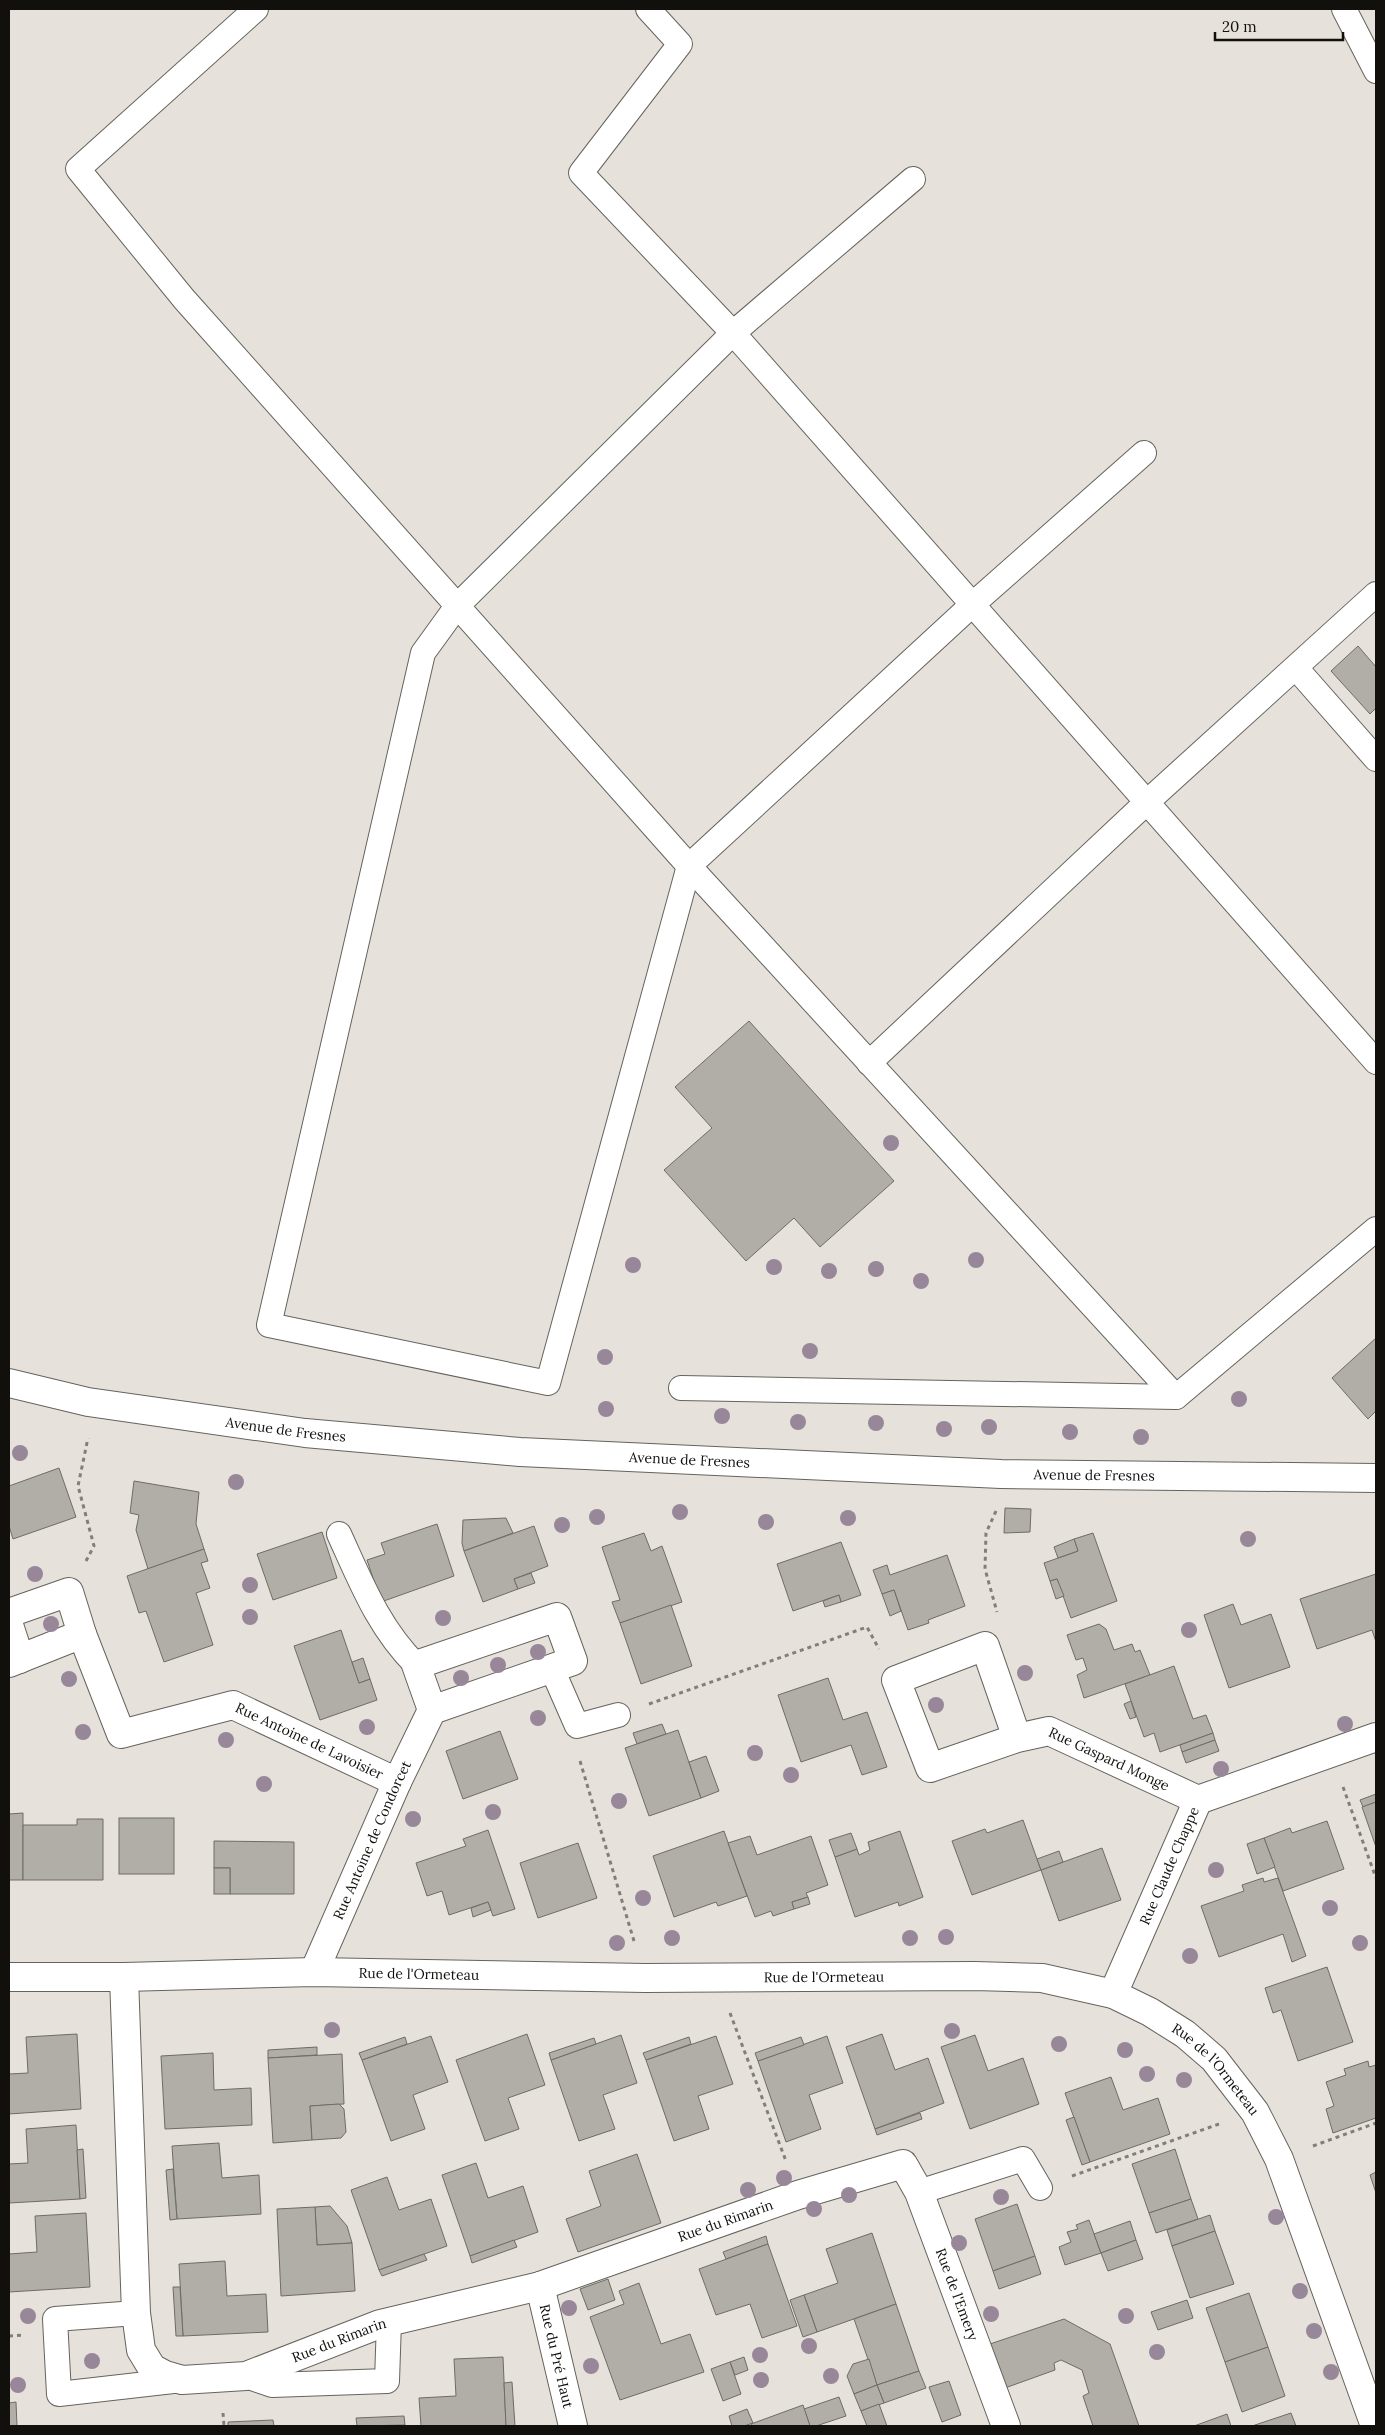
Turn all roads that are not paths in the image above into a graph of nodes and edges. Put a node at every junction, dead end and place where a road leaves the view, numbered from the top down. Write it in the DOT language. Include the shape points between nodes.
graph roads {
  1 [pos="256,9"];
  2 [pos="648,9"];
  3 [pos="1344,9"];
  4 [pos="1376,72"];
  5 [pos="912,179"];
  6 [pos="733,333"];
  7 [pos="1144,453"];
  8 [pos="1376,594"];
  9 [pos="973,604"];
  10 [pos="457,606"];
  11 [pos="1296,668"];
  12 [pos="1376,759"];
  13 [pos="1147,802"];
  14 [pos="689,866"];
  15 [pos="1376,1062"];
  16 [pos="869,1064"];
  17 [pos="1376,1229"];
  18 [pos="9,1383"];
  19 [pos="681,1388"];
  20 [pos="1176,1396"];
  21 [pos="1376,1478"];
  22 [pos="339,1534"];
  23 [pos="9,1613"];
  24 [pos="9,1625"];
  25 [pos="82,1634"];
  26 [pos="14,1661"];
  27 [pos="416,1665"];
  28 [pos="552,1670"];
  29 [pos="432,1710"];
  30 [pos="618,1715"];
  31 [pos="1376,1737"];
  32 [pos="1017,1738"];
  33 [pos="397,1782"];
  34 [pos="1198,1800"];
  35 [pos="314,1972"];
  36 [pos="9,1977"];
  37 [pos="124,1977"];
  38 [pos="1113,1994"];
  39 [pos="903,2164"];
  40 [pos="1040,2188"];
  41 [pos="919,2192"];
  42 [pos="540,2286"];
  43 [pos="136,2313"];
  44 [pos="389,2322"];
  45 [pos="246,2376"];
  46 [pos="182,2380"];
  47 [pos="573,2426"];
  48 [pos="1006,2426"];
  49 [pos="1375,2426"];
  1 -- 10 [label="lane" via="78,169 184,299"];
  2 -- 6 [label="lane" via="680,44 580,173"];
  3 -- 4 [label="lane"];
  5 -- 6 [label="lane"];
  6 -- 9 [label="lane"];
  6 -- 10 [label="lane"];
  7 -- 9 [label="lane"];
  8 -- 11 [label="lane"];
  9 -- 13 [label="lane"];
  9 -- 14 [label="lane"];
  10 -- 14 [label="lane"];
  10 -- 14 [label="lane" via="423,653 269,1325 548,1383"];
  11 -- 12 [label="lane"];
  11 -- 13 [label="lane"];
  13 -- 15 [label="lane"];
  13 -- 16 [label="lane"];
  14 -- 16 [label="lane"];
  16 -- 20 [label="lane"];
  17 -- 20 [label="lane"];
  18 -- 21 [label="street, Avenue de Fresnes" via="88,1402 305,1433 520,1452 1001,1474"];
  19 -- 20 [label="lane"];
  22 -- 27 [label="lane" via="371,1605 399,1648"];
  23 -- 25 [label="street, Rue Antoine de Lavoisier" via="69,1592"];
  24 -- 26 [label="street"];
  25 -- 26 [label="street"];
  25 -- 33 [label="street, Rue Antoine de Lavoisier" via="121,1734 233,1705"];
  27 -- 28 [label="street" via="557,1617 573,1661"];
  27 -- 29 [label="street"];
  28 -- 29 [label="street"];
  28 -- 30 [label="lane" via="577,1726"];
  29 -- 33 [label="street, Rue Antoine de Condorcet"];
  31 -- 34 [label="street, Rue Claude Chappe"];
  32 -- 32 [label="street, Rue Gaspard Monge" via="985,1646 896,1680 930,1768"];
  32 -- 34 [label="street, Rue Gaspard Monge" via="1049,1731"];
  33 -- 35 [label="street, Rue Antoine de Condorcet"];
  34 -- 38 [label="street, Rue Claude Chappe"];
  35 -- 37 [label="street, Rue de l'Ormeteau"];
  35 -- 38 [label="street, Rue de l'Ormeteau" via="645,1978 1042,1978"];
  36 -- 37 [label="street, Rue de l'Ormeteau"];
  37 -- 43 [label="street, Rue du Rimarin"];
  38 -- 49 [label="street, Rue de l'Ormeteau" via="1150,2012 1192,2040 1214,2059 1255,2112 1278,2159"];
  39 -- 41 [label="street, Rue de l'Emery"];
  39 -- 42 [label="street, Rue du Rimarin" via="798,2195"];
  40 -- 41 [label="lane" via="1023,2159"];
  41 -- 48 [label="street, Rue de l'Emery"];
  42 -- 44 [label="street, Rue du Rimarin"];
  42 -- 47 [label="street, Rue du Pré Haut"];
  43 -- 46 [label="street, Rue du Rimarin" via="141,2350 152,2368"];
  43 -- 46 [label="lane" via="55,2319 59,2394"];
  44 -- 45 [label="street, Rue du Rimarin"];
  44 -- 45 [label="lane" via="387,2381 272,2385"];
  45 -- 46 [label="street, Rue du Rimarin"];
}
